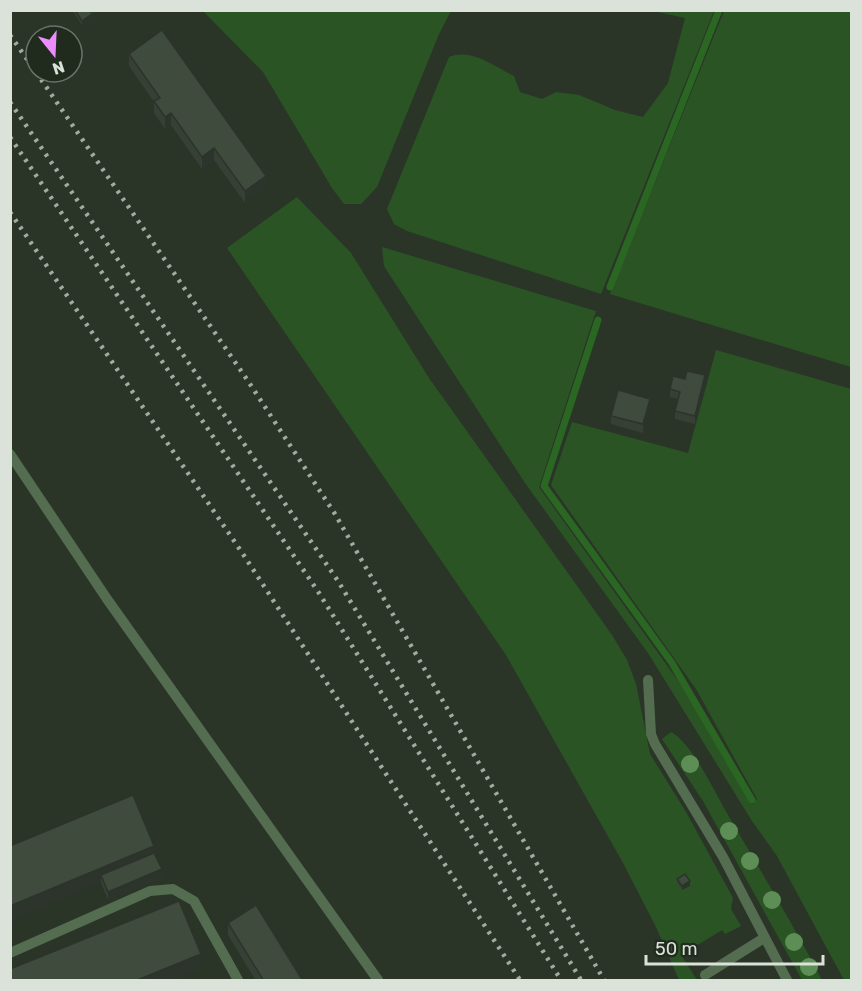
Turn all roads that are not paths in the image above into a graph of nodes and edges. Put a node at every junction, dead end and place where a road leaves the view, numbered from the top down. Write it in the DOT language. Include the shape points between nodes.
graph roads {
  1 [pos="10,454"];
  2 [pos="648,680"];
  3 [pos="764,938"];
  4 [pos="10,953"];
  5 [pos="705,975"];
  6 [pos="236,980"];
  7 [pos="378,981"];
  8 [pos="787,981"];
  1 -- 7 [label="lane" via="107,599"];
  2 -- 3 [label="lane" via="655,744 723,857"];
  3 -- 5 [label="lane"];
  3 -- 8 [label="lane"];
  4 -- 6 [label="lane" via="150,891 173,889 194,901"];
}
